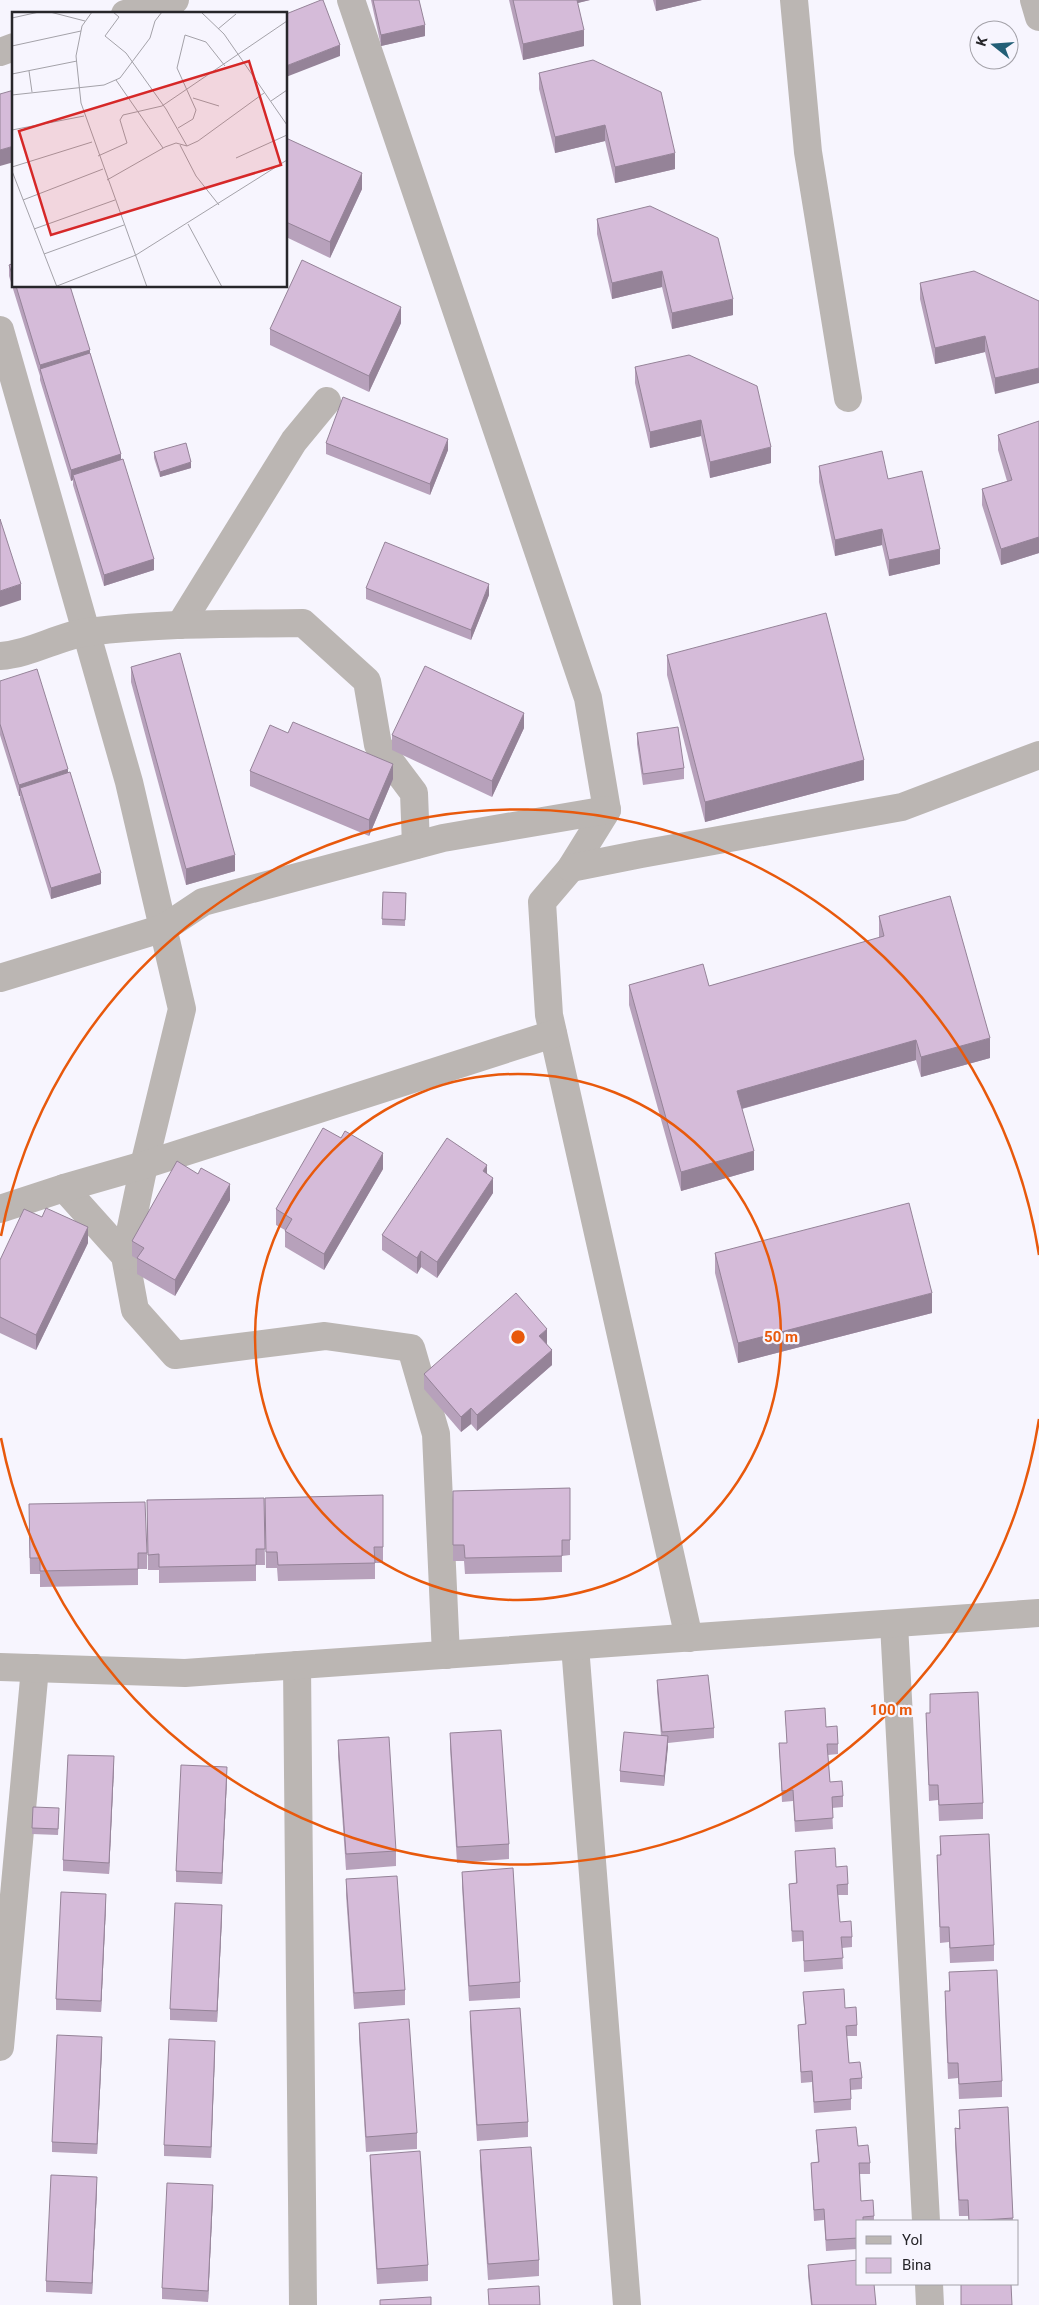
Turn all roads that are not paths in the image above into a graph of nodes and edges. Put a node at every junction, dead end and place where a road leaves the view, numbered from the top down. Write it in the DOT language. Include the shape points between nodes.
graph roads {
  1 [pos="175,0"];
  2 [pos="352,0"];
  3 [pos="794,0"];
  4 [pos="1034,0"];
  5 [pos="132,12"];
  6 [pos="1039,17"];
  7 [pos="0,330"];
  8 [pos="848,398"];
  9 [pos="327,401"];
  10 [pos="180,625"];
  11 [pos="86,632"];
  12 [pos="0,656"];
  13 [pos="1039,755"];
  14 [pos="607,810"];
  15 [pos="416,845"];
  16 [pos="571,868"];
  17 [pos="164,928"];
  18 [pos="0,978"];
  19 [pos="553,1034"];
  20 [pos="144,1165"];
  21 [pos="64,1188"];
  22 [pos="0,1209"];
  23 [pos="125,1256"];
  24 [pos="1039,1613"];
  25 [pos="894,1624"];
  26 [pos="689,1638"];
  27 [pos="575,1646"];
  28 [pos="446,1655"];
  29 [pos="297,1665"];
  30 [pos="0,1667"];
  31 [pos="35,1668"];
  32 [pos="0,2047"];
  33 [pos="926,2220"];
  34 [pos="929,2285"];
  35 [pos="303,2305"];
  36 [pos="627,2305"];
  37 [pos="930,2305"];
  1 -- 5 [label="street"];
  2 -- 14 [label="street" via="588,698"];
  3 -- 8 [label="street" via="808,152"];
  4 -- 6 [label="street"];
  7 -- 11 [label="street"];
  9 -- 10 [label="street" via="294,441"];
  10 -- 11 [label="street"];
  10 -- 15 [label="street" via="303,623 367,681 378,746 414,793"];
  11 -- 12 [label="street" via="16,655"];
  11 -- 17 [label="street" via="129,782"];
  13 -- 16 [label="street" via="902,807"];
  14 -- 15 [label="street"];
  14 -- 16 [label="street"];
  15 -- 17 [label="street" via="203,902"];
  16 -- 19 [label="street" via="542,902"];
  17 -- 18 [label="street"];
  17 -- 20 [label="street" via="182,1009"];
  19 -- 20 [label="street"];
  19 -- 26 [label="street"];
  20 -- 21 [label="street"];
  20 -- 23 [label="street"];
  21 -- 22 [label="street"];
  21 -- 23 [label="street"];
  23 -- 28 [label="street" via="136,1310 175,1355 325,1336 411,1348 436,1434"];
  24 -- 25 [label="street"];
  25 -- 26 [label="street"];
  25 -- 33 [label="street"];
  26 -- 27 [label="street"];
  27 -- 28 [label="street"];
  27 -- 36 [label="street"];
  28 -- 29 [label="street"];
  29 -- 31 [label="street" via="185,1673"];
  29 -- 35 [label="street"];
  30 -- 31 [label="street"];
  31 -- 32 [label="street"];
  34 -- 37 [label="street"];
}
